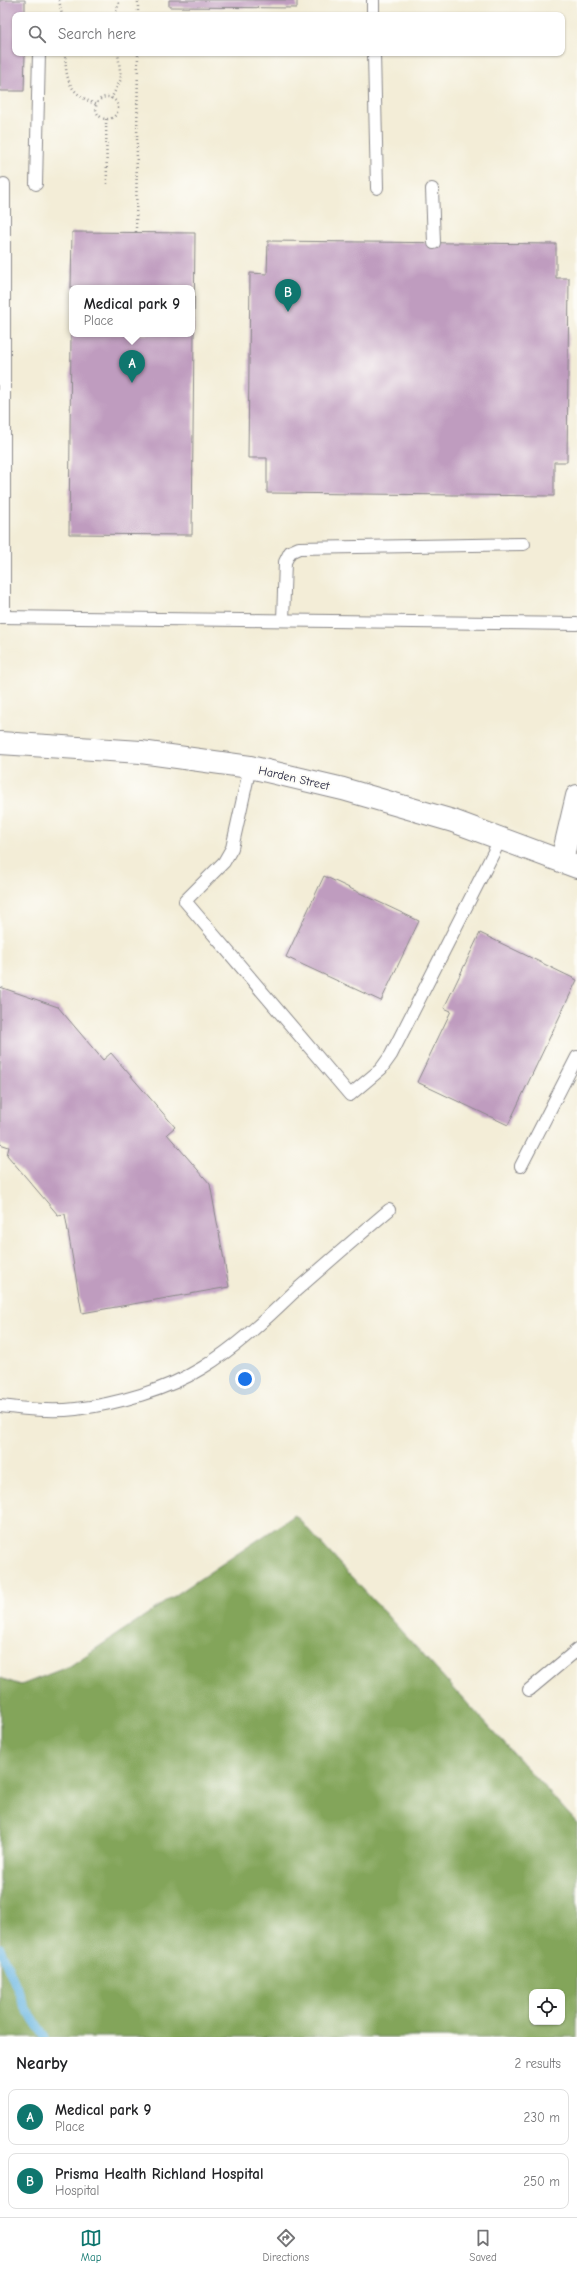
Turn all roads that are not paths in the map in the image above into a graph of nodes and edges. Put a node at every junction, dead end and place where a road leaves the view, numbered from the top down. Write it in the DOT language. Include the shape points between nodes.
graph roads {
  1 [pos="373,0"];
  2 [pos="373,12"];
  3 [pos="39,56"];
  4 [pos="374,56"];
  5 [pos="4,184"];
  6 [pos="36,184"];
  7 [pos="377,188"];
  8 [pos="432,189"];
  9 [pos="434,243"];
  10 [pos="524,544"];
  11 [pos="2,617"];
  12 [pos="284,620"];
  13 [pos="577,624"];
  14 [pos="0,743"];
  15 [pos="250,767"];
  16 [pos="577,796"];
  17 [pos="501,838"];
  18 [pos="570,863"];
  19 [pos="577,1057"];
  20 [pos="521,1166"];
  21 [pos="389,1210"];
  22 [pos="0,1406"];
  23 [pos="577,1650"];
  24 [pos="529,1690"];
  1 -- 2 [label="lane"];
  3 -- 6 [label="lane"];
  4 -- 7 [label="lane"];
  5 -- 11 [label="lane"];
  8 -- 9 [label="lane"];
  10 -- 12 [label="lane" via="299,548 290,552 285,562"];
  11 -- 12 [label="lane"];
  12 -- 13 [label="lane"];
  14 -- 15 [label="main road, Harden Street" via="141,752"];
  15 -- 17 [label="main road, Harden Street" via="343,789 453,821"];
  15 -- 17 [label="lane" via="232,848 224,862 185,901 350,1095 381,1069 391,1055"];
  16 -- 18 [label="main road"];
  17 -- 18 [label="main road, Harden Street"];
  19 -- 20 [label="lane"];
  21 -- 22 [label="lane" via="224,1354 201,1369 142,1394 75,1409"];
  23 -- 24 [label="lane"];
}
